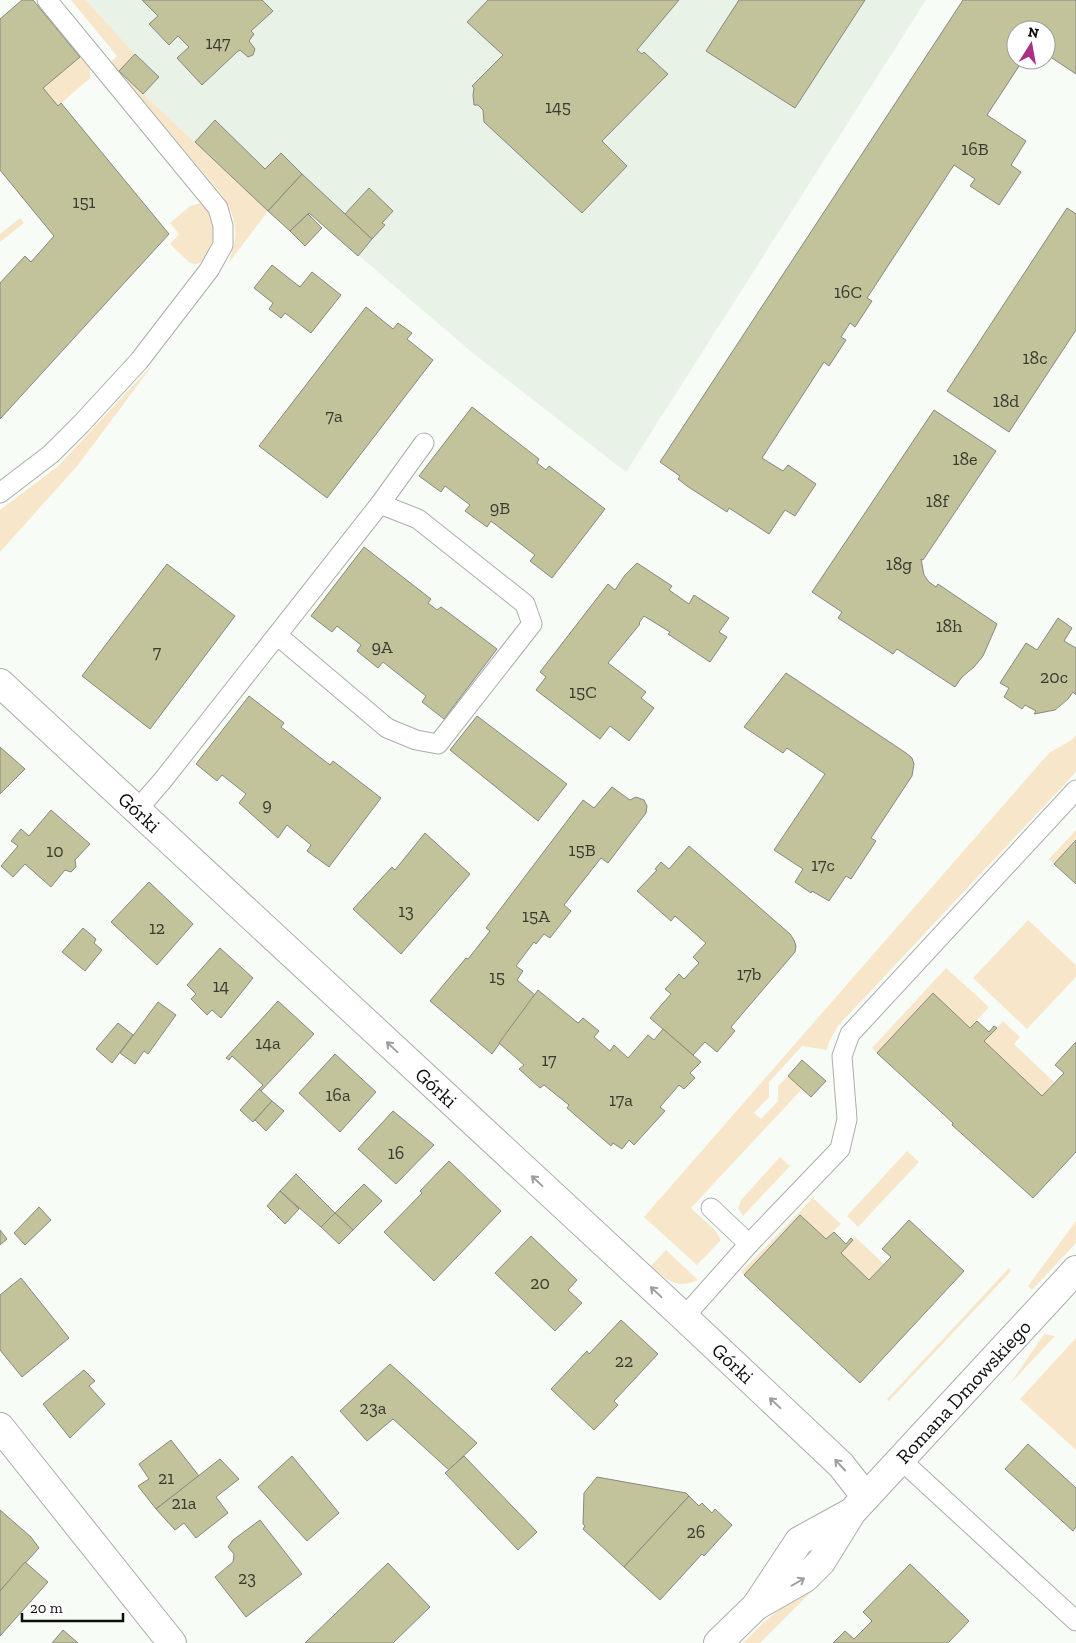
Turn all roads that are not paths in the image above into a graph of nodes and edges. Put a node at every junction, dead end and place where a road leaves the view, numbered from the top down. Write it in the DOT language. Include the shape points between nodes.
graph roads {
  1 [pos="47,0"];
  2 [pos="424,443"];
  3 [pos="0,493"];
  4 [pos="380,504"];
  5 [pos="277,635"];
  6 [pos="0,683"];
  7 [pos="1076,790"];
  8 [pos="137,810"];
  9 [pos="711,1208"];
  10 [pos="749,1244"];
  11 [pos="1076,1270"];
  12 [pos="684,1317"];
  13 [pos="0,1427"];
  14 [pos="901,1460"];
  15 [pos="859,1504"];
  16 [pos="1076,1621"];
  17 [pos="172,1643"];
  18 [pos="718,1643"];
  1 -- 3 [label="lane" via="218,208 224,226 223,245 209,270 139,361 51,454"];
  2 -- 4 [label="lane"];
  4 -- 5 [label="lane"];
  4 -- 5 [label="lane" via="418,519 525,604 532,624 438,744 416,740 387,728"];
  5 -- 8 [label="lane"];
  6 -- 8 [label="street, Górki"];
  7 -- 10 [label="lane" via="850,1034 842,1056 847,1119 840,1149"];
  12 -- 8 [label="street, Górki, one-way"];
  9 -- 10 [label="lane"];
  10 -- 12 [label="lane"];
  11 -- 14 [label="street, Romana Dmowskiego"];
  15 -- 12 [label="street, Górki, one-way" via="841,1465"];
  13 -- 17 [label="street"];
  14 -- 15 [label="street, Romana Dmowskiego"];
  14 -- 16 [label="lane"];
  15 -- 18 [label="street, Romana Dmowskiego" via="799,1542 756,1606"];
}
